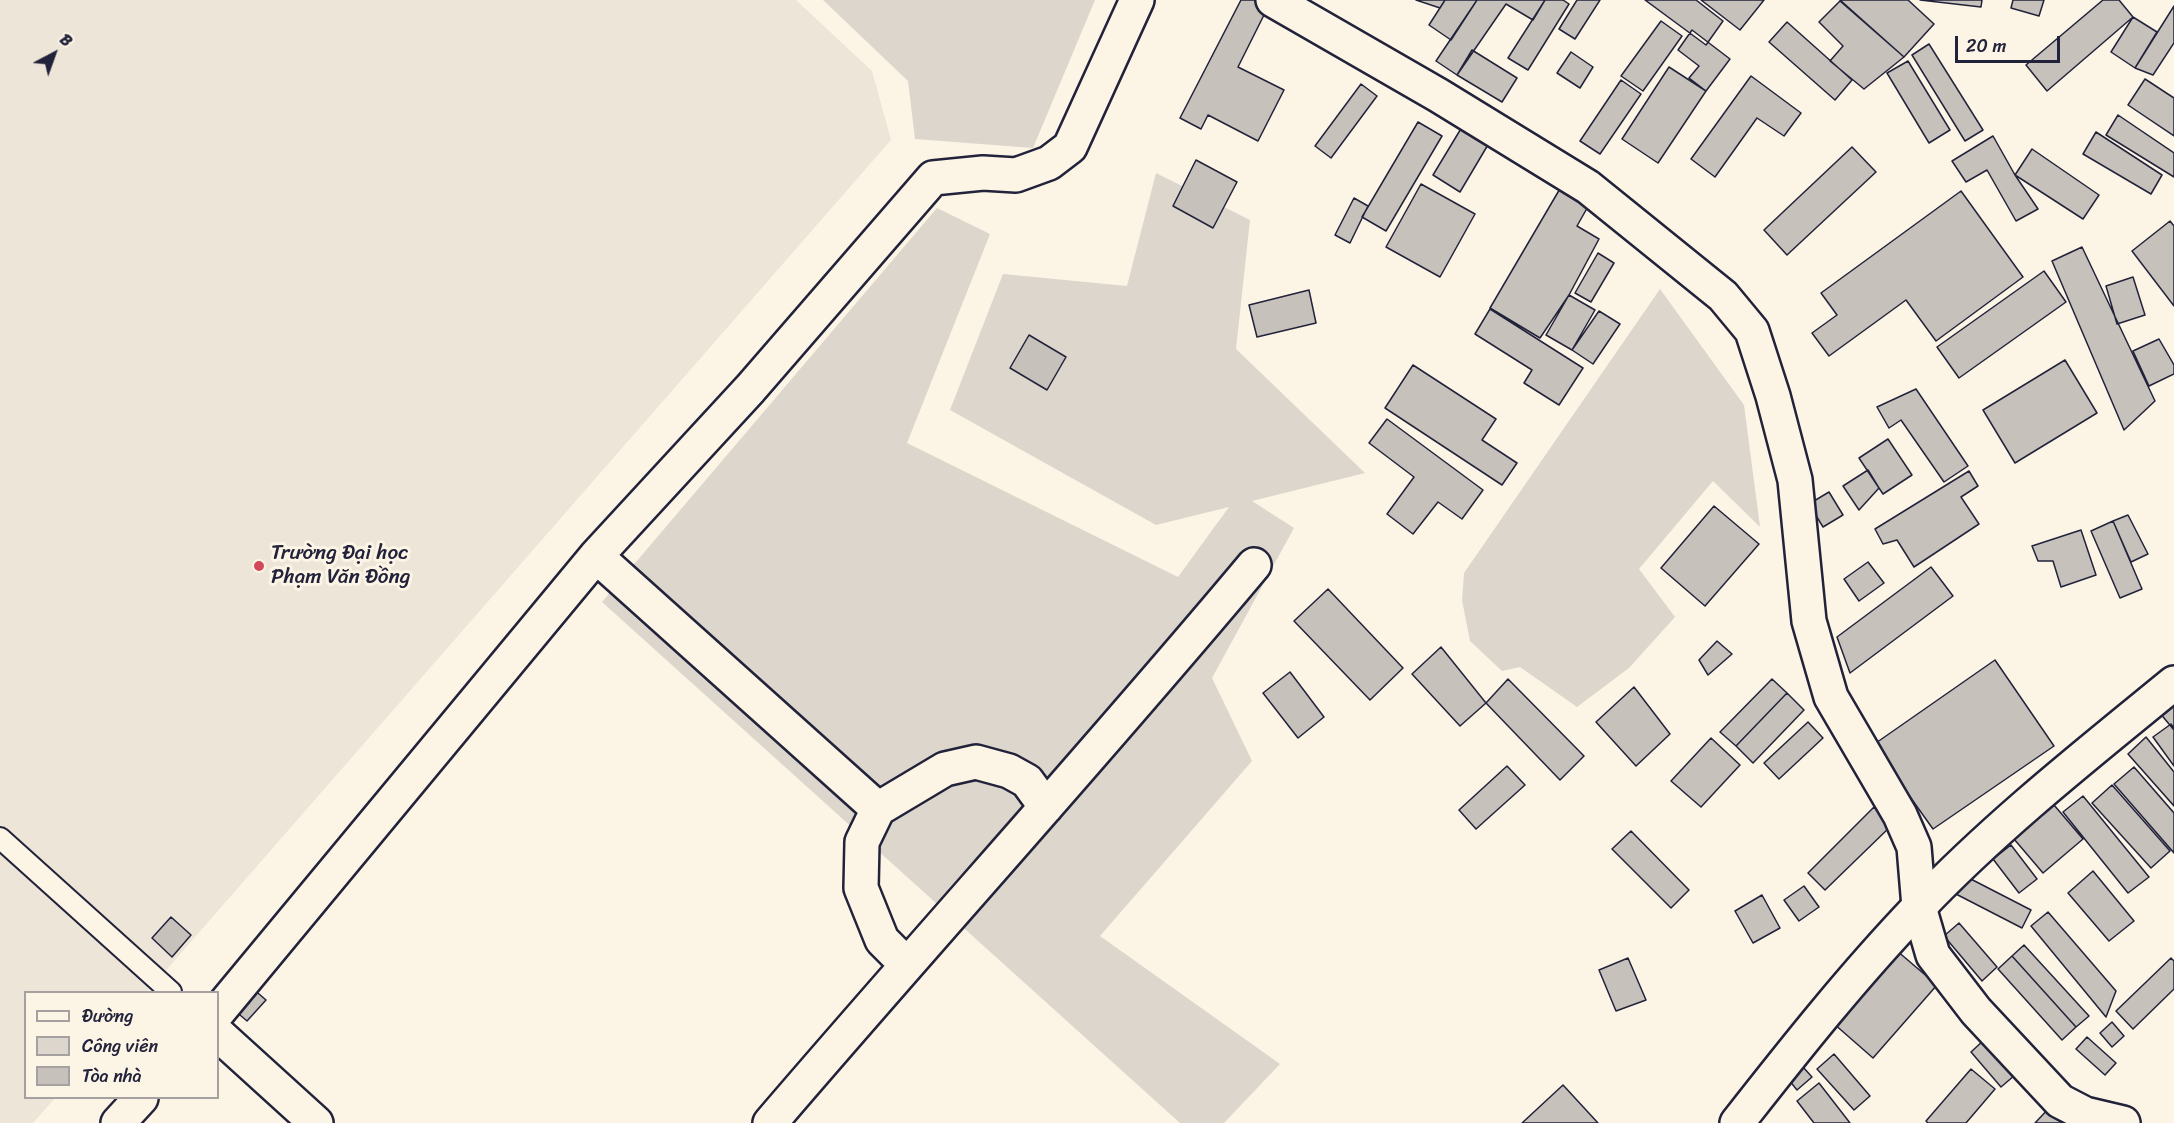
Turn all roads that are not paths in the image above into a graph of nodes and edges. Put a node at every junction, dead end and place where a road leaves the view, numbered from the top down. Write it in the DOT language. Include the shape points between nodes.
graph roads {
  1 [pos="1137,0"];
  2 [pos="1273,0"];
  3 [pos="596,556"];
  4 [pos="1254,565"];
  5 [pos="2174,683"];
  6 [pos="1046,807"];
  7 [pos="878,809"];
  8 [pos="0,838"];
  9 [pos="1919,907"];
  10 [pos="906,964"];
  11 [pos="169,991"];
  12 [pos="219,1011"];
  13 [pos="219,1035"];
  14 [pos="140,1099"];
  15 [pos="118,1123"];
  16 [pos="316,1123"];
  17 [pos="770,1123"];
  18 [pos="1737,1123"];
  19 [pos="2123,1123"];
  1 -- 3 [label="street" via="1070,147 1049,163 1016,175 983,173 933,178 750,389"];
  2 -- 9 [label="street" via="1587,187 1723,296 1752,331 1795,480 1809,621 1818,653 1831,697 1900,815 1914,847"];
  3 -- 7 [label="street"];
  3 -- 12 [label="street"];
  4 -- 6 [label="street"];
  5 -- 9 [label="street" via="2030,801"];
  6 -- 7 [label="street" via="1027,781 1010,771 976,762 945,769"];
  6 -- 10 [label="street"];
  7 -- 10 [label="street" via="862,842 861,888 882,940"];
  8 -- 11 [label="lane"];
  9 -- 18 [label="street" via="1826,1010"];
  9 -- 19 [label="street" via="1933,955 1976,1011 2060,1101 2085,1114"];
  10 -- 17 [label="street"];
  13 -- 16 [label="street"];
  14 -- 15 [label="street"];
}
